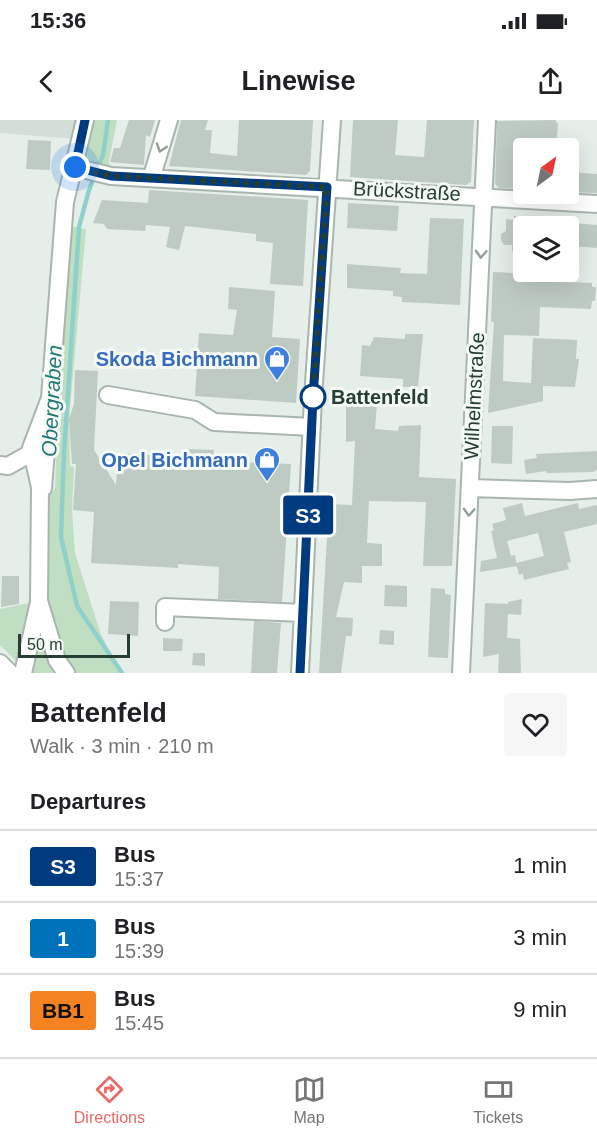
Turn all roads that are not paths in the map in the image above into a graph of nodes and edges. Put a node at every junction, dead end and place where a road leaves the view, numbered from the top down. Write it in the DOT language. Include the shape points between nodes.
graph roads {
  1 [pos="85,120"];
  2 [pos="170,120"];
  3 [pos="332,120"];
  4 [pos="487,120"];
  5 [pos="75,167"];
  6 [pos="152,176"];
  7 [pos="327,187"];
  8 [pos="483,196"];
  9 [pos="597,204"];
  10 [pos="108,395"];
  11 [pos="50,398"];
  12 [pos="312,427"];
  13 [pos="31,453"];
  14 [pos="0,465"];
  15 [pos="470,488"];
  16 [pos="597,489"];
  17 [pos="40,503"];
  18 [pos="39,601"];
  19 [pos="303,613"];
  20 [pos="165,622"];
  21 [pos="0,663"];
  22 [pos="10,673"];
  23 [pos="23,673"];
  24 [pos="66,673"];
  25 [pos="300,673"];
  26 [pos="461,673"];
  1 -- 5 [label="street"];
  2 -- 6 [label="street, one-way"];
  3 -- 7 [label="street"];
  4 -- 8 [label="street, Wilhelmstraße"];
  5 -- 6 [label="street, Brückstraße" via="111,176"];
  5 -- 11 [label="street" via="61,236"];
  6 -- 7 [label="street, Brückstraße"];
  7 -- 8 [label="street, Brückstraße"];
  7 -- 12 [label="street"];
  8 -- 9 [label="street, Brückstraße"];
  8 -- 15 [label="street, Wilhelmstraße, one-way"];
  10 -- 12 [label="street" via="195,410 214,422"];
  11 -- 13 [label="street"];
  11 -- 17 [label="street"];
  12 -- 19 [label="street"];
  13 -- 14 [label="street" via="8,466"];
  13 -- 17 [label="street"];
  15 -- 16 [label="street"];
  15 -- 26 [label="street, Wilhelmstraße, one-way"];
  17 -- 18 [label="street"];
  18 -- 23 [label="street"];
  18 -- 24 [label="street" via="57,660"];
  19 -- 20 [label="street" via="165,607"];
  19 -- 25 [label="street"];
  21 -- 22 [label="street"];
}
